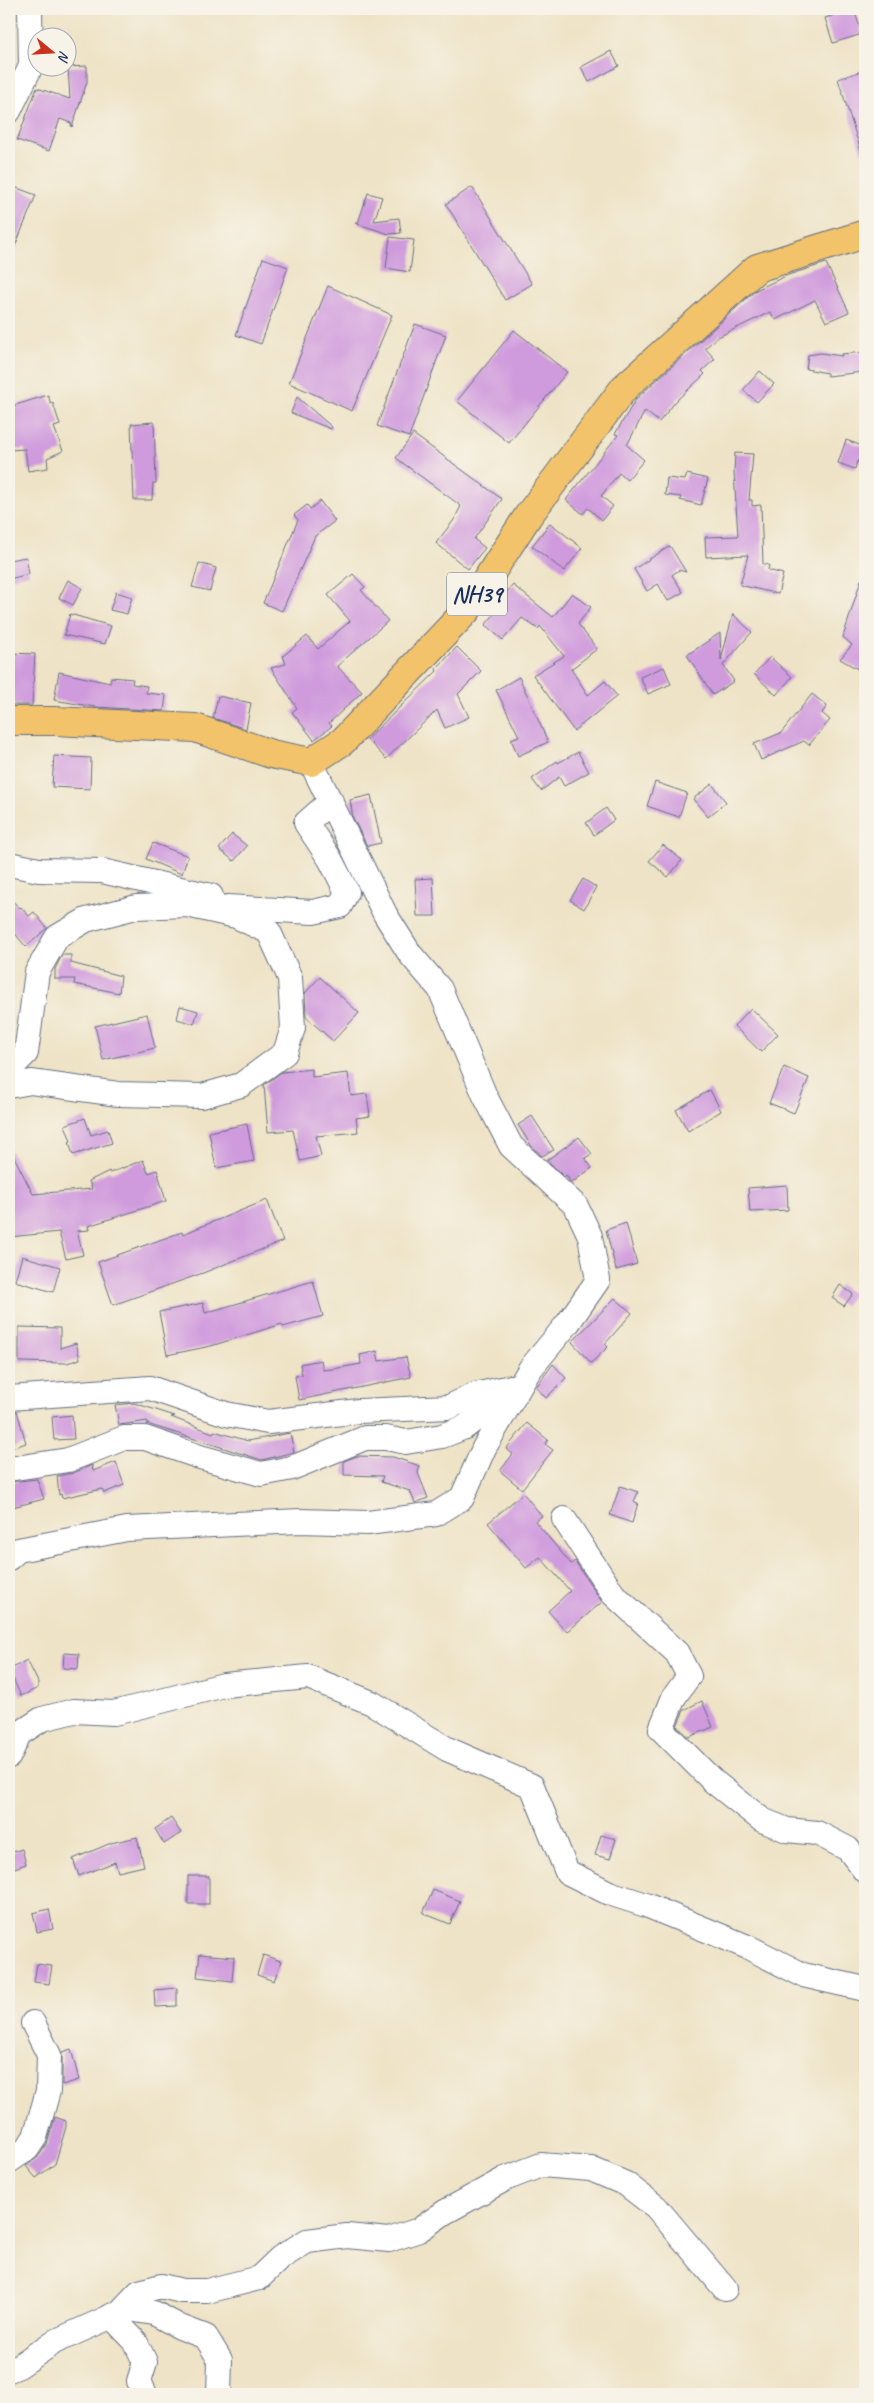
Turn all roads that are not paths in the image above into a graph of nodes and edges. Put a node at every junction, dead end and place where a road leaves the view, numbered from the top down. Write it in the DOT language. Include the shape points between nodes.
graph roads {
  1 [pos="30,9"];
  2 [pos="9,111"];
  3 [pos="865,234"];
  4 [pos="9,720"];
  5 [pos="311,762"];
  6 [pos="331,801"];
  7 [pos="9,864"];
  8 [pos="187,905"];
  9 [pos="270,909"];
  10 [pos="9,1070"];
  11 [pos="9,1086"];
  12 [pos="520,1385"];
  13 [pos="9,1398"];
  14 [pos="9,1469"];
  15 [pos="564,1519"];
  16 [pos="9,1558"];
  17 [pos="9,1756"];
  18 [pos="865,1871"];
  19 [pos="865,1989"];
  20 [pos="32,2023"];
  21 [pos="9,2161"];
  22 [pos="725,2289"];
  23 [pos="115,2314"];
  24 [pos="9,2370"];
  25 [pos="145,2394"];
  26 [pos="219,2394"];
  1 -- 2 [label="street" via="32,66"];
  3 -- 5 [label="highway, NH39" via="756,268 624,388 528,516 467,610 343,741"];
  4 -- 5 [label="highway" via="195,728 271,754"];
  5 -- 6 [label="street"];
  6 -- 9 [label="street" via="306,823 347,892 340,906 314,912"];
  6 -- 12 [label="street" via="385,914 410,954 440,989 485,1096 511,1146 576,1206 590,1236 598,1280"];
  7 -- 9 [label="street" via="39,870 102,871"];
  8 -- 9 [label="street"];
  8 -- 10 [label="street" via="136,907 86,920 57,937 37,972 26,1054"];
  8 -- 11 [label="street" via="236,916 269,932 290,978 293,1028 285,1053 241,1085 202,1096 118,1094 30,1082"];
  12 -- 13 [label="street" via="476,1395 449,1407 359,1411 268,1422 226,1414 150,1388"];
  12 -- 14 [label="street" via="464,1427 442,1436 406,1442 364,1438 292,1468 261,1474 145,1438 124,1438 68,1460"];
  12 -- 16 [label="street" via="484,1448 462,1498 436,1514 368,1523 300,1521 127,1529 18,1550"];
  15 -- 18 [label="street" via="612,1594 677,1653 688,1676 674,1697 661,1729 713,1781 762,1820 787,1830 818,1833 848,1849"];
  17 -- 19 [label="street" via="19,1734 42,1719 74,1711 114,1713 224,1685 308,1676 372,1703 447,1749 532,1786 567,1872 609,1893 646,1904 750,1948 803,1975"];
  20 -- 21 [label="street" via="49,2055 48,2091 34,2137 27,2149"];
  22 -- 23 [label="street" via="656,2207 626,2184 591,2168 541,2165 505,2178 419,2230 389,2240 347,2236 307,2241 280,2258 259,2278 207,2291 182,2291 161,2286 139,2292"];
  23 -- 24 [label="street" via="54,2342"];
  23 -- 25 [label="street" via="135,2341 145,2362 139,2381"];
  23 -- 26 [label="street" via="128,2310 154,2313 206,2337 220,2360"];
}
